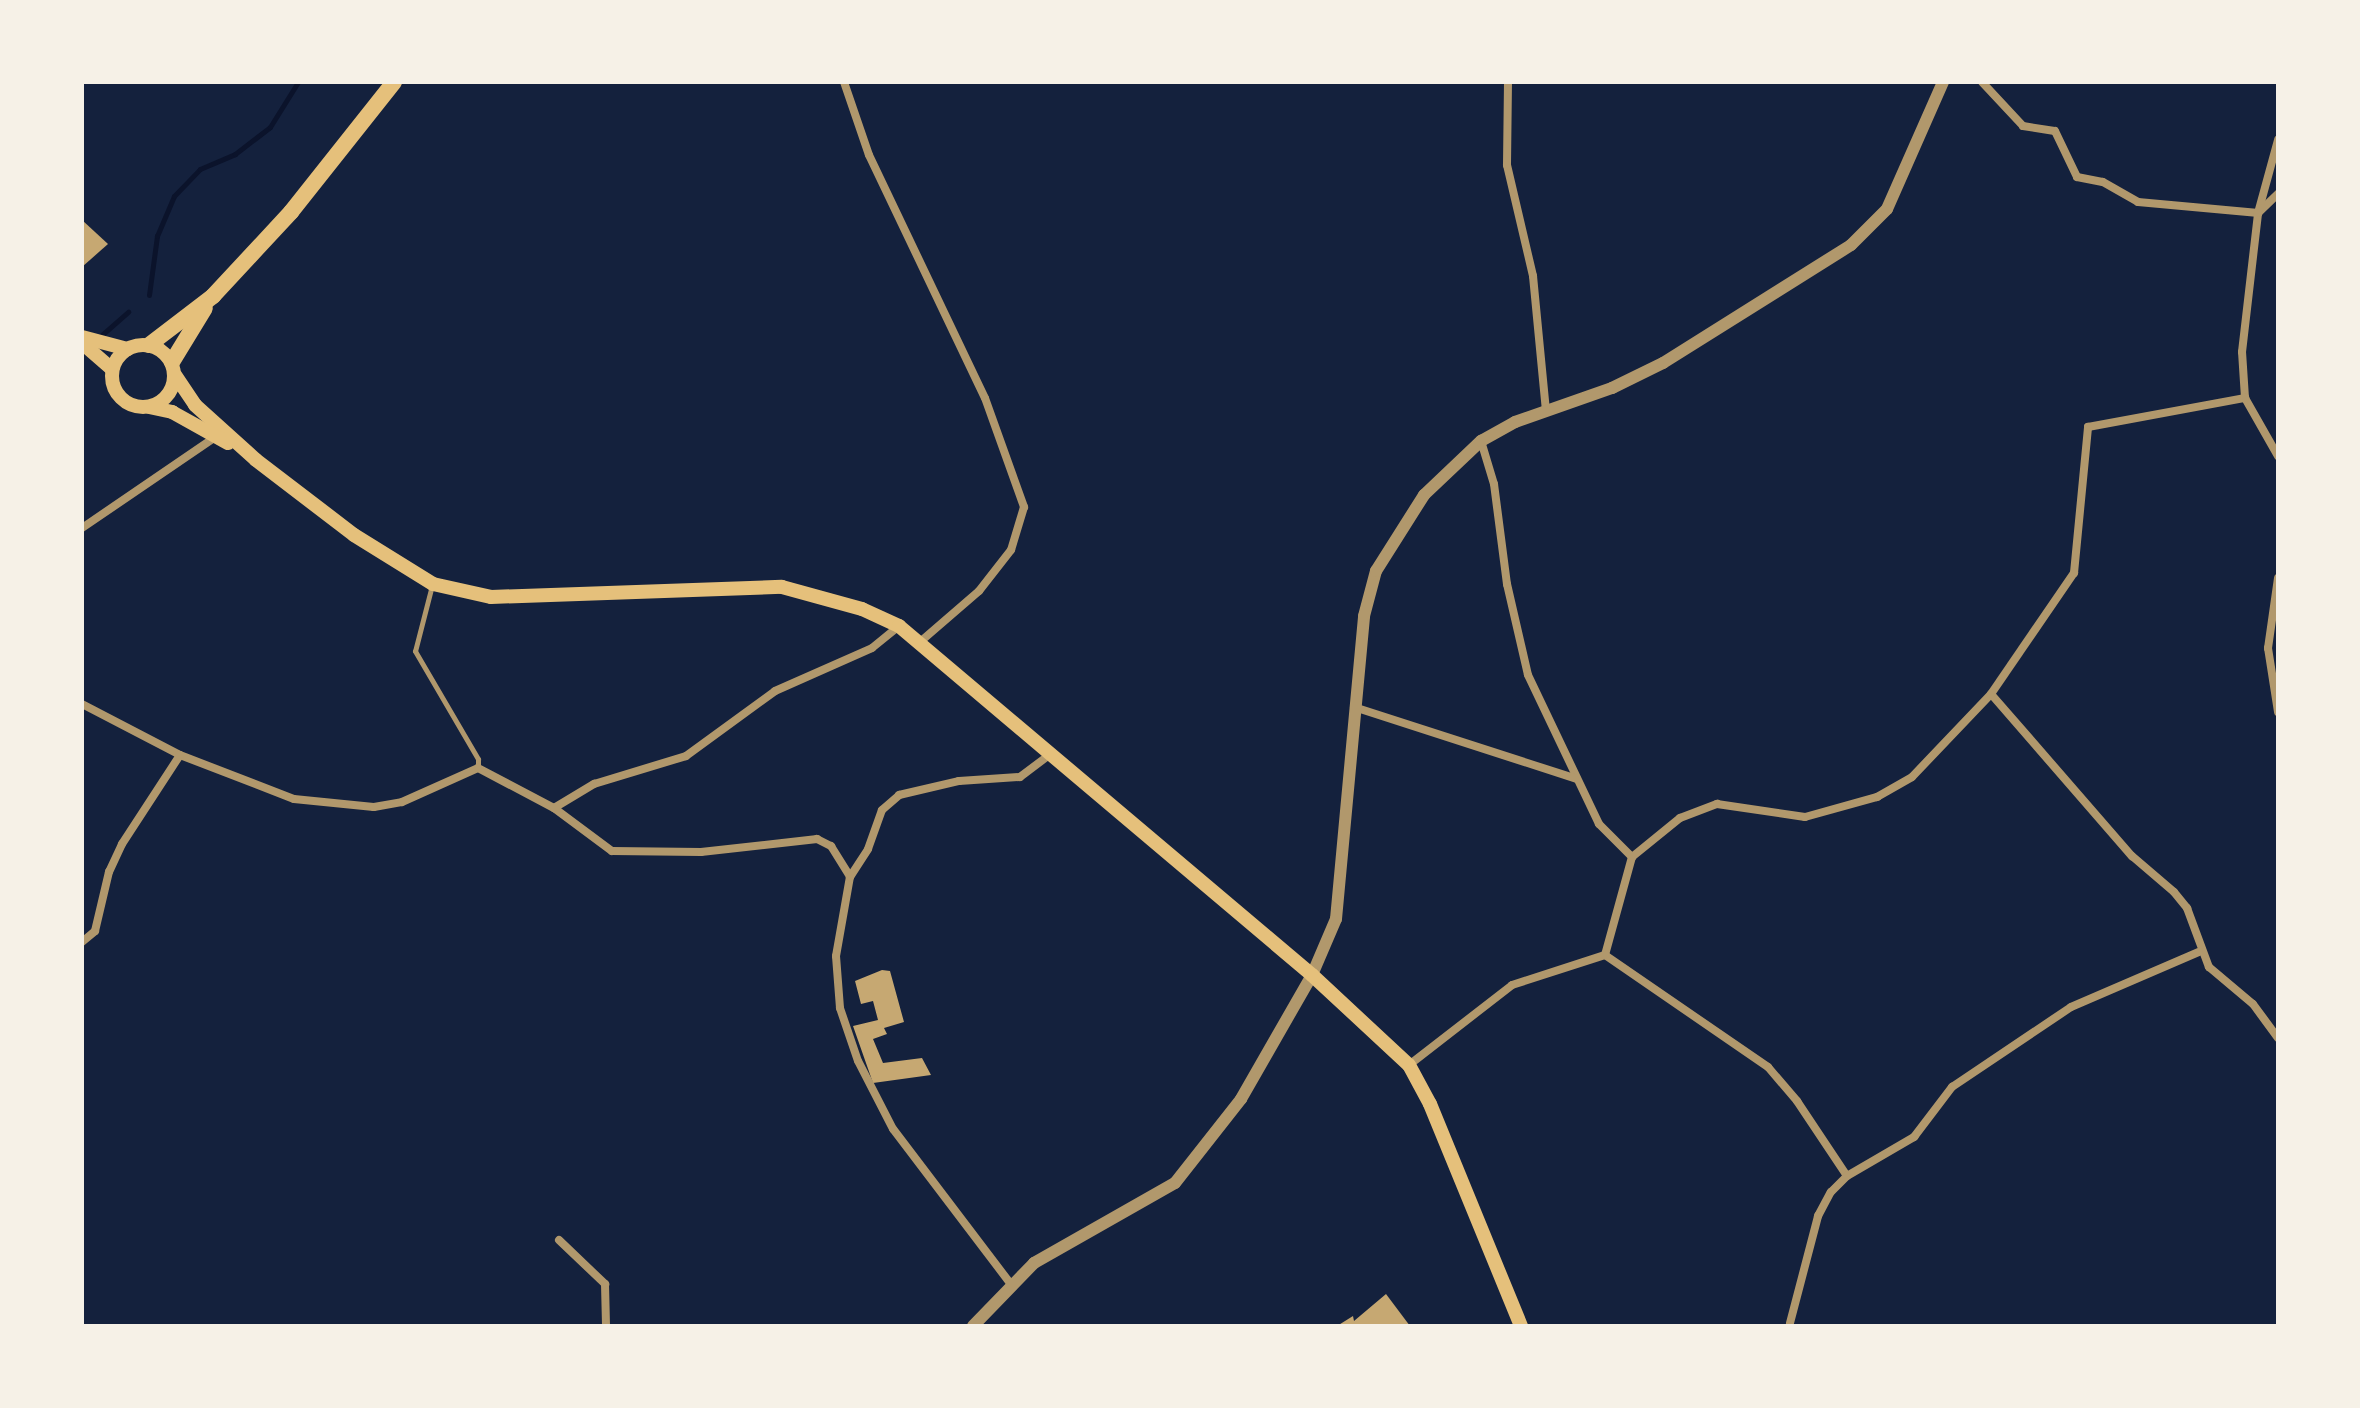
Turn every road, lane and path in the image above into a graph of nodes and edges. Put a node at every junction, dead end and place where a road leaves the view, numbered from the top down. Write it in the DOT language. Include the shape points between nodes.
graph roads {
  1 [pos="394,82"];
  2 [pos="844,82"];
  3 [pos="1508,82"];
  4 [pos="1943,82"];
  5 [pos="1982,82"];
  6 [pos="2278,140"];
  7 [pos="2278,194"];
  8 [pos="2258,213"];
  9 [pos="213,296"];
  10 [pos="82,337"];
  11 [pos="82,343"];
  12 [pos="149,345"];
  13 [pos="127,349"];
  14 [pos="112,369"];
  15 [pos="173,369"];
  16 [pos="2245,398"];
  17 [pos="149,407"];
  18 [pos="1546,412"];
  19 [pos="217,436"];
  20 [pos="1481,441"];
  21 [pos="2278,456"];
  22 [pos="256,460"];
  23 [pos="82,528"];
  24 [pos="2278,578"];
  25 [pos="433,584"];
  26 [pos="899,626"];
  27 [pos="920,642"];
  28 [pos="1991,694"];
  29 [pos="82,704"];
  30 [pos="1354,707"];
  31 [pos="2278,712"];
  32 [pos="1050,754"];
  33 [pos="180,755"];
  34 [pos="478,768"];
  35 [pos="1577,779"];
  36 [pos="554,808"];
  37 [pos="1632,857"];
  38 [pos="850,877"];
  39 [pos="82,942"];
  40 [pos="2199,952"];
  41 [pos="1605,955"];
  42 [pos="1312,975"];
  43 [pos="2278,1038"];
  44 [pos="1409,1065"];
  45 [pos="1847,1176"];
  46 [pos="559,1240"];
  47 [pos="1010,1283"];
  48 [pos="1790,1323"];
  49 [pos="977,1325"];
  50 [pos="606,1326"];
  51 [pos="1521,1326"];
  1 -- 9 [label="highway" via="291,212"];
  2 -- 27 [label="street" via="869,155 985,398 1024,507 1011,550 979,591"];
  3 -- 18 [label="street" via="1507,165 1533,276"];
  4 -- 18 [label="street" via="1887,209 1851,245 1663,363"];
  5 -- 8 [label="street" via="2023,126 2055,131 2077,177 2103,182 2138,202"];
  6 -- 8 [label="street"];
  7 -- 8 [label="street"];
  8 -- 16 [label="street" via="2242,352"];
  9 -- 12 [label="highway"];
  9 -- 15 [label="highway"];
  10 -- 13 [label="main road"];
  11 -- 14 [label="main road"];
  12 -- 13 [label="main road"];
  12 -- 15 [label="main road"];
  13 -- 14 [label="main road"];
  14 -- 17 [label="main road" via="120,397"];
  15 -- 17 [label="main road" via="165,399"];
  15 -- 22 [label="main road" via="195,405"];
  16 -- 21 [label="street"];
  16 -- 28 [label="street" via="2088,427 2074,573"];
  17 -- 19 [label="main road"];
  18 -- 20 [label="street"];
  19 -- 22 [label="main road"];
  19 -- 23 [label="street"];
  20 -- 30 [label="street" via="1424,495 1376,571 1364,616"];
  20 -- 35 [label="street" via="1494,484 1507,584 1528,675"];
  22 -- 25 [label="main road" via="397,566"];
  24 -- 31 [label="street" via="2268,648"];
  25 -- 26 [label="main road" via="491,597 782,587 847,604"];
  25 -- 34 [label="lane" via="415,651 478,759"];
  26 -- 27 [label="main road"];
  26 -- 36 [label="street" via="872,648 775,691 686,756 594,784"];
  27 -- 32 [label="main road"];
  28 -- 37 [label="street" via="1912,777 1877,797 1805,817 1717,804 1680,818"];
  28 -- 40 [label="street" via="2132,856 2187,908"];
  29 -- 33 [label="street"];
  30 -- 35 [label="street"];
  30 -- 42 [label="street" via="1336,919"];
  32 -- 38 [label="street" via="1020,777 959,781 899,795 882,810 868,849"];
  32 -- 42 [label="main road"];
  33 -- 34 [label="street" via="294,799 343,806 402,802"];
  33 -- 39 [label="street" via="122,844 109,872 95,931"];
  34 -- 36 [label="street"];
  35 -- 37 [label="street" via="1599,824"];
  36 -- 38 [label="street" via="612,851 648,855 817,839 831,846"];
  37 -- 41 [label="street"];
  38 -- 47 [label="street" via="836,956 840,1008 858,1061 893,1129"];
  40 -- 43 [label="street" via="2224,982 2253,1004"];
  40 -- 45 [label="street" via="2071,1007 1952,1087 1914,1137"];
  41 -- 44 [label="street" via="1512,985"];
  41 -- 45 [label="street" via="1768,1067"];
  42 -- 44 [label="main road"];
  42 -- 47 [label="street" via="1241,1099 1175,1183 1054,1251"];
  44 -- 51 [label="main road"];
  45 -- 48 [label="street" via="1818,1216"];
  46 -- 50 [label="street" via="605,1284"];
  47 -- 49 [label="street"];
}
